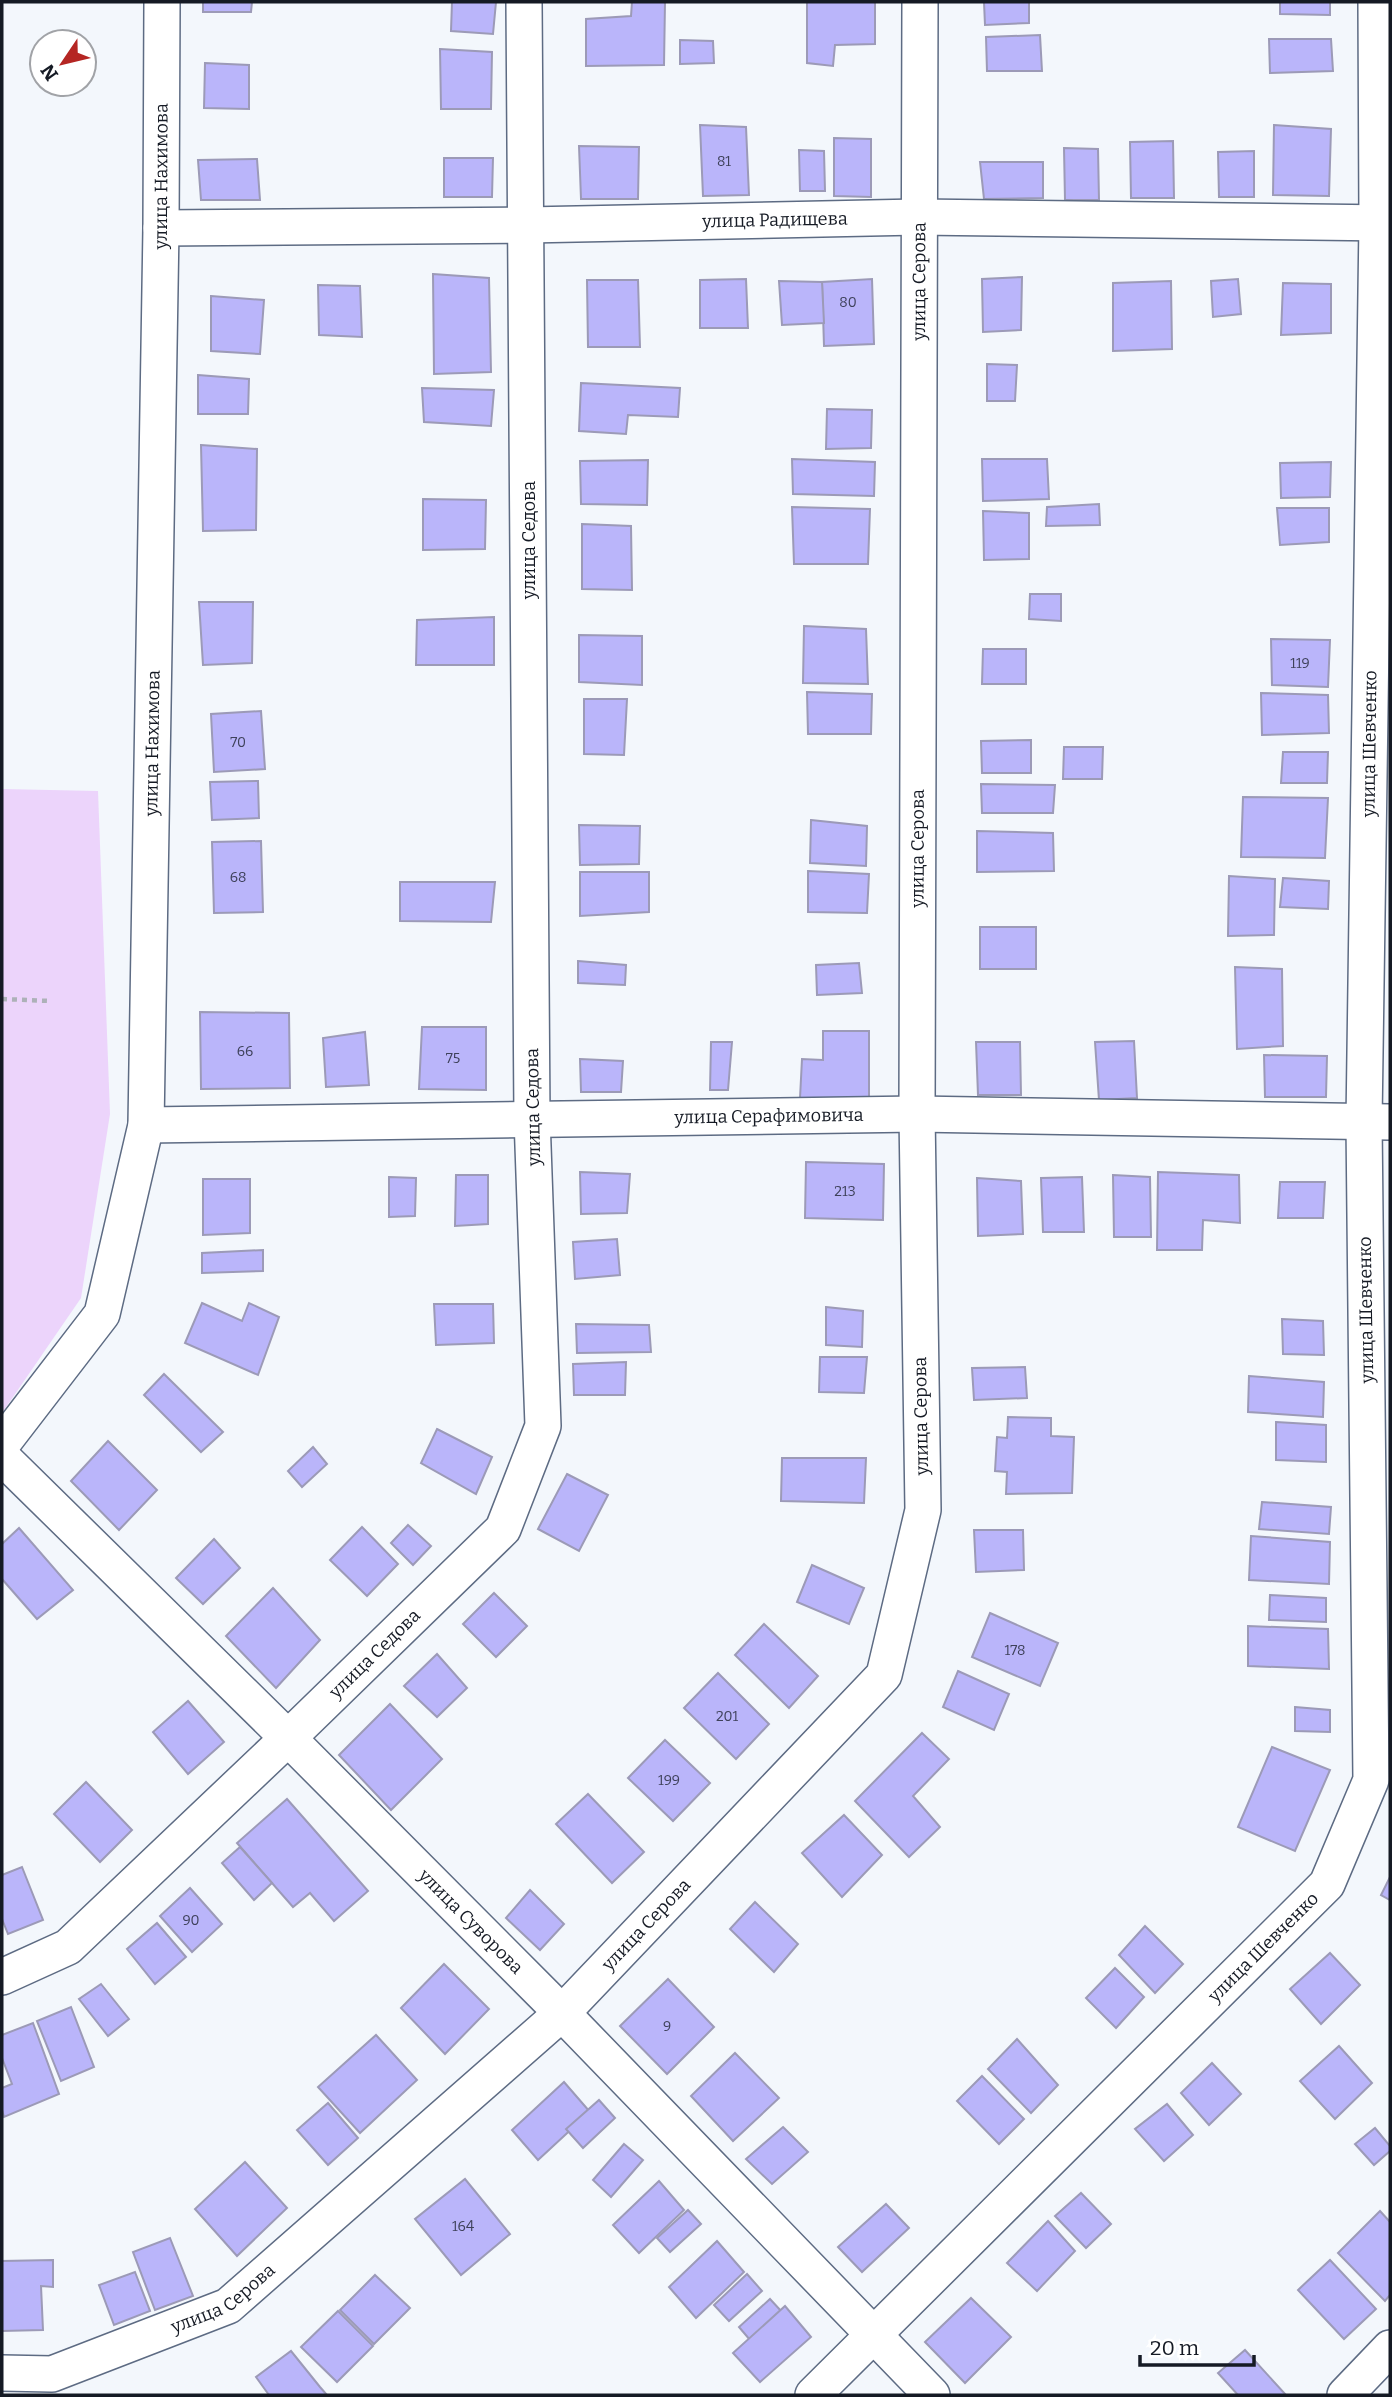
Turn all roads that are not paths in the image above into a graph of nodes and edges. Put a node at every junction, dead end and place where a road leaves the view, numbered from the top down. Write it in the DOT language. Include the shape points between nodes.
graph roads {
  1 [pos="162,2"];
  2 [pos="524,2"];
  3 [pos="920,2"];
  4 [pos="1376,2"];
  5 [pos="918,216"];
  6 [pos="1384,223"];
  7 [pos="527,225"];
  8 [pos="161,228"];
  9 [pos="916,1114"];
  10 [pos="532,1118"];
  11 [pos="1377,1122"];
  12 [pos="146,1125"];
  13 [pos="2,1444"];
  14 [pos="2,1457"];
  15 [pos="288,1738"];
  16 [pos="2,1977"];
  17 [pos="562,2013"];
  18 [pos="872,2335"];
  19 [pos="1390,2348"];
  20 [pos="2,2373"];
  21 [pos="813,2395"];
  22 [pos="932,2395"];
  23 [pos="1345,2395"];
  1 -- 8 [label="street, улица Нахимова"];
  2 -- 7 [label="street, улица Седова"];
  3 -- 5 [label="street, улица Серова"];
  4 -- 6 [label="street, улица Шевченко"];
  5 -- 6 [label="street, улица Радищева"];
  5 -- 7 [label="street, улица Радищева"];
  5 -- 9 [label="street, улица Серова"];
  6 -- 11 [label="street, улица Шевченко"];
  7 -- 8 [label="street, улица Радищева"];
  7 -- 10 [label="street, улица Седова"];
  8 -- 12 [label="street, улица Нахимова"];
  9 -- 10 [label="street, улица Серафимовича"];
  9 -- 11 [label="street, улица Серафимовича"];
  9 -- 17 [label="street, улица Серова" via="923,1510 884,1675"];
  10 -- 12 [label="street, улица Серафимовича"];
  10 -- 15 [label="street, улица Седова" via="543,1426 503,1529"];
  11 -- 18 [label="street, улица Шевченко" via="1371,1780 1328,1884"];
  12 -- 13 [label="street, улица Нахимова" via="102,1314"];
  14 -- 15 [label="street, улица Суворова"];
  15 -- 16 [label="street, улица Седова" via="68,1947"];
  15 -- 17 [label="street, улица Суворова"];
  17 -- 18 [label="street, улица Суворова"];
  17 -- 20 [label="street, улица Серова" via="228,2306 52,2374"];
  18 -- 21 [label="street, улица Шевченко"];
  18 -- 22 [label="street, улица Суворова"];
  19 -- 23 [label="street"];
}
